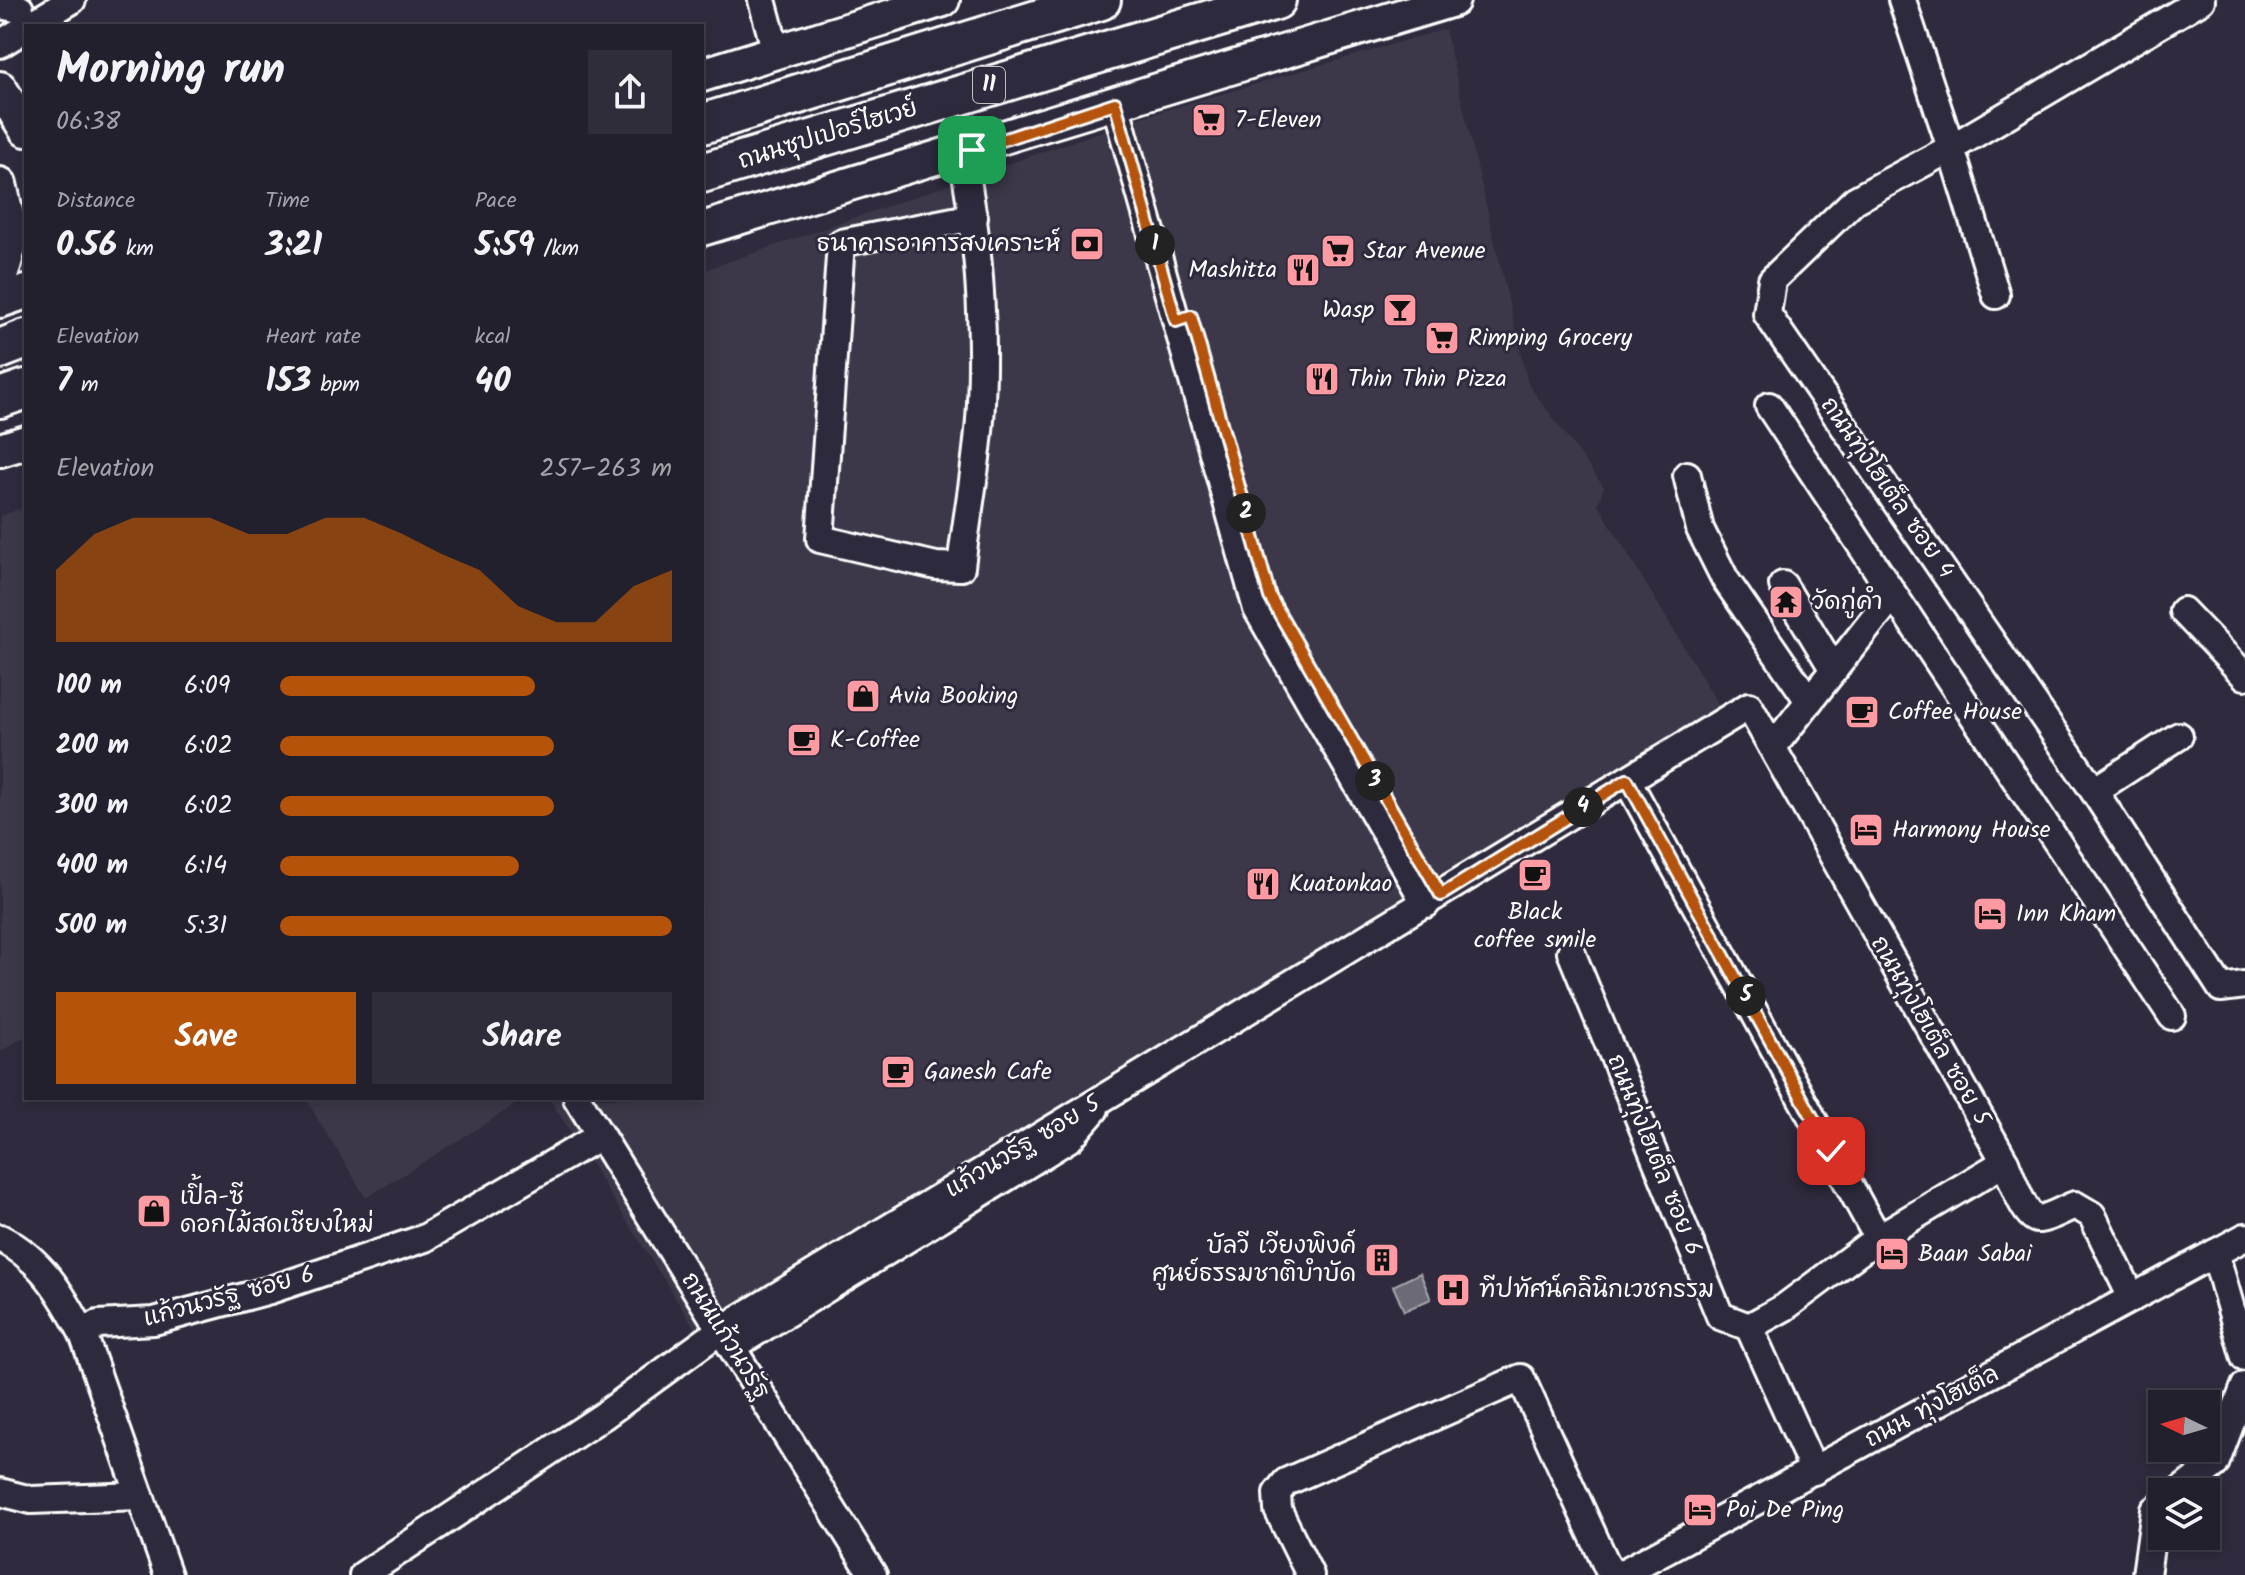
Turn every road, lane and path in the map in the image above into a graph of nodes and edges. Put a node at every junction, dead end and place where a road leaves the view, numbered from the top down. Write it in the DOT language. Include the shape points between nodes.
graph roads {
  1 [pos="72,0"];
  2 [pos="762,0"];
  3 [pos="943,0"];
  4 [pos="1101,0"];
  5 [pos="1276,0"];
  6 [pos="1453,0"];
  7 [pos="1902,0"];
  8 [pos="2201,0"];
  9 [pos="22,15"];
  10 [pos="0,44"];
  11 [pos="776,52"];
  12 [pos="704,74"];
  13 [pos="0,88"];
  14 [pos="1123,100"];
  15 [pos="704,123"];
  16 [pos="24,127"];
  17 [pos="1951,148"];
  18 [pos="962,152"];
  19 [pos="0,172"];
  20 [pos="704,172"];
  21 [pos="0,184"];
  22 [pos="24,212"];
  23 [pos="974,217"];
  24 [pos="704,228"];
  25 [pos="0,280"];
  26 [pos="24,293"];
  27 [pos="1996,295"];
  28 [pos="0,302"];
  29 [pos="24,308"];
  30 [pos="24,340"];
  31 [pos="0,349"];
  32 [pos="24,390"];
  33 [pos="0,398"];
  34 [pos="1769,406"];
  35 [pos="24,443"];
  36 [pos="0,450"];
  37 [pos="1687,475"];
  38 [pos="1783,585"];
  39 [pos="1893,595"];
  40 [pos="2183,611"];
  41 [pos="1834,670"];
  42 [pos="2245,676"];
  43 [pos="1809,701"];
  44 [pos="1749,706"];
  45 [pos="2179,736"];
  46 [pos="1773,747"];
  47 [pos="1627,780"];
  48 [pos="2094,791"];
  49 [pos="1433,900"];
  50 [pos="1571,952"];
  51 [pos="2245,985"];
  52 [pos="2172,1016"];
  53 [pos="578,1100"];
  54 [pos="600,1136"];
  55 [pos="2005,1162"];
  56 [pos="2245,1237"];
  57 [pos="0,1238"];
  58 [pos="1878,1238"];
  59 [pos="2215,1253"];
  60 [pos="2132,1298"];
  61 [pos="1749,1327"];
  62 [pos="83,1334"];
  63 [pos="726,1339"];
  64 [pos="2245,1358"];
  65 [pos="2245,1386"];
  66 [pos="1814,1471"];
  67 [pos="2197,1478"];
  68 [pos="0,1492"];
  69 [pos="140,1496"];
  70 [pos="2149,1550"];
  71 [pos="1654,1566"];
  72 [pos="168,1575"];
  73 [pos="363,1575"];
  74 [pos="873,1575"];
  75 [pos="1310,1575"];
  76 [pos="1611,1575"];
  77 [pos="1619,1575"];
  78 [pos="2146,1575"];
  1 -- 9 [label="street"];
  2 -- 11 [label="street"];
  3 -- 11 [label="main road"];
  4 -- 15 [label="highway, ถนนซุปเปอร์ไฮเวย์ / 11"];
  5 -- 20 [label="highway, ถนนซุปเปอร์ไฮเวย์ / 11"];
  6 -- 14 [label="main road"];
  7 -- 17 [label="street"];
  8 -- 17 [label="street, ถนนทุ่งโฮเต็ล ซอย 4"];
  9 -- 10 [label="street"];
  11 -- 12 [label="main road"];
  13 -- 16 [label="main road"];
  14 -- 18 [label="main road"];
  14 -- 49 [label="street" via="1257,609 1289,649"];
  17 -- 27 [label="street"];
  17 -- 48 [label="street, ถนนทุ่งโฮเต็ล ซอย 4" via="1855,200 1772,280 1767,314"];
  18 -- 23 [label="street"];
  18 -- 24 [label="main road"];
  19 -- 22 [label="main road"];
  21 -- 25 [label="main road" via="12,238"];
  23 -- 23 [label="street" via="982,288 981,405 961,567 820,539 841,243"];
  26 -- 28 [label="main road"];
  28 -- 29 [label="main road"];
  30 -- 31 [label="highway"];
  32 -- 33 [label="highway"];
  34 -- 39 [label="street"];
  35 -- 36 [label="main road"];
  37 -- 43 [label="street" via="1700,529 1725,579"];
  38 -- 41 [label="street"];
  39 -- 41 [label="street"];
  39 -- 52 [label="street"];
  40 -- 42 [label="street"];
  41 -- 43 [label="street"];
  43 -- 46 [label="street"];
  44 -- 46 [label="street, ถนนทุ่งโฮเต็ล ซอย 5"];
  44 -- 47 [label="street, แก้วนวรัฐ ซอย 5"];
  45 -- 48 [label="street"];
  46 -- 55 [label="street, ถนนทุ่งโฮเต็ล ซอย 5"];
  47 -- 49 [label="street, แก้วนวรัฐ ซอย 5"];
  47 -- 58 [label="street"];
  48 -- 51 [label="street, ถนนทุ่งโฮเต็ล ซอย 4" via="2221,988"];
  49 -- 63 [label="street, แก้วนวรัฐ ซอย 5" via="1108,1093 1067,1129"];
  50 -- 61 [label="street, ถนนทุ่งโฮเต็ล ซอย 6" via="1720,1316"];
  53 -- 54 [label="street, ถนนแก้วนวรัฐ"];
  54 -- 62 [label="street, แก้วนวรัฐ ซอย 6" via="425,1238 270,1290 154,1321 98,1324"];
  54 -- 63 [label="street, ถนนแก้วนวรัฐ"];
  55 -- 58 [label="street"];
  55 -- 60 [label="street, ถนนทุ่งโฮเต็ล ซอย 5" via="2033,1218 2075,1205 2092,1215"];
  56 -- 59 [label="street, ถนน ทุ่งโฮเต็ล"];
  57 -- 62 [label="street" via="26,1253 58,1285"];
  58 -- 61 [label="street"];
  59 -- 60 [label="street, ถนน ทุ่งโฮเต็ล"];
  59 -- 64 [label="street"];
  60 -- 66 [label="street, ถนน ทุ่งโฮเต็ล"];
  61 -- 66 [label="street"];
  62 -- 69 [label="street"];
  63 -- 73 [label="street, แก้วนวรัฐ ซอย 5"];
  63 -- 74 [label="street, ถนนแก้วนวรัฐ"];
  65 -- 67 [label="street" via="2215,1464"];
  66 -- 71 [label="street, ถนน ทุ่งโฮเต็ล"];
  68 -- 69 [label="street" via="31,1500"];
  69 -- 72 [label="street"];
  70 -- 78 [label="street"];
  71 -- 77 [label="street, ถนน ทุ่งโฮเต็ล"];
  75 -- 76 [label="street" via="1278,1510 1277,1493 1286,1482 1521,1378"];
}
